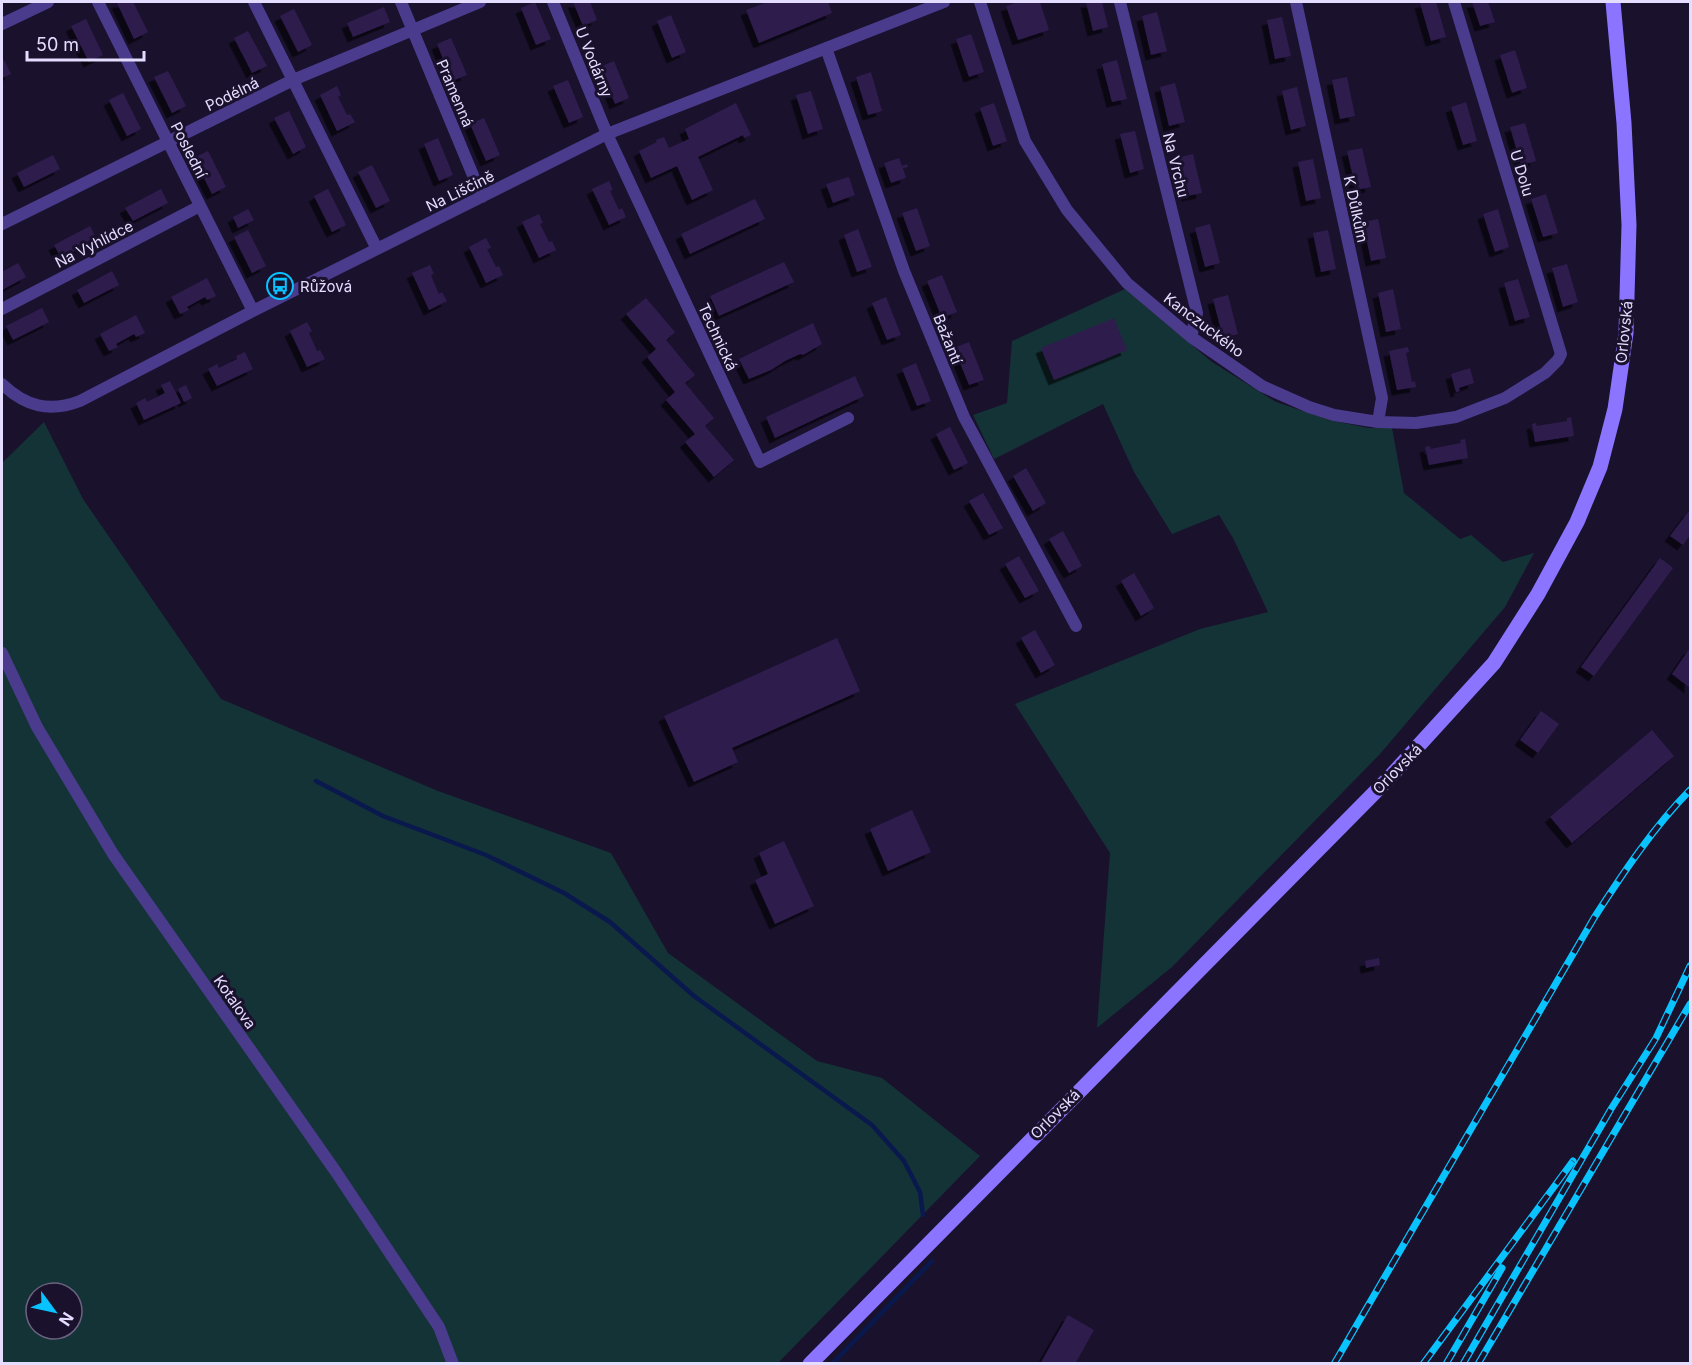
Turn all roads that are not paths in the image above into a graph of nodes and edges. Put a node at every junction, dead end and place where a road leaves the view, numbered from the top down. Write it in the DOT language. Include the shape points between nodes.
graph roads {
  1 [pos="48,2"];
  2 [pos="98,2"];
  3 [pos="254,2"];
  4 [pos="400,2"];
  5 [pos="480,2"];
  6 [pos="553,2"];
  7 [pos="944,2"];
  8 [pos="980,2"];
  9 [pos="1120,2"];
  10 [pos="1296,2"];
  11 [pos="1454,2"];
  12 [pos="1613,2"];
  13 [pos="2,24"];
  14 [pos="412,30"];
  15 [pos="826,48"];
  16 [pos="293,80"];
  17 [pos="608,134"];
  18 [pos="168,142"];
  19 [pos="482,197"];
  20 [pos="200,206"];
  21 [pos="2,224"];
  22 [pos="377,249"];
  23 [pos="2,309"];
  24 [pos="253,311"];
  25 [pos="1191,337"];
  26 [pos="1561,354"];
  27 [pos="2,384"];
  28 [pos="848,418"];
  29 [pos="1378,422"];
  30 [pos="1076,626"];
  31 [pos="2,653"];
  32 [pos="453,1364"];
  33 [pos="810,1364"];
  1 -- 13 [label="street"];
  2 -- 18 [label="street, Poslední"];
  3 -- 16 [label="street"];
  4 -- 14 [label="street, Pramenná"];
  5 -- 14 [label="street, Podélná"];
  6 -- 17 [label="street, U Vodárny"];
  7 -- 15 [label="street, Na Liščině"];
  8 -- 25 [label="street, Kanczuckého" via="1025,141 1067,210 1127,283"];
  9 -- 25 [label="street, Na Vrchu" via="1197,313"];
  10 -- 29 [label="street, K Důlkům" via="1382,398"];
  11 -- 26 [label="street, U Dolu"];
  12 -- 33 [label="main road, Orlovská" via="1629,213 1626,333 1615,408 1600,467 1577,522 1538,594 1494,663 1389,778"];
  14 -- 16 [label="street, Podélná"];
  14 -- 19 [label="street, Pramenná"];
  15 -- 17 [label="street, Na Liščině"];
  15 -- 30 [label="street, Bažantí" via="904,271 964,417"];
  16 -- 18 [label="street, Podélná"];
  16 -- 22 [label="street"];
  17 -- 19 [label="street, Na Liščině"];
  17 -- 28 [label="street, Technická" via="760,462"];
  18 -- 20 [label="street, Poslední"];
  18 -- 21 [label="street, Podélná"];
  19 -- 22 [label="street, Na Liščině"];
  20 -- 23 [label="street, Na Vyhlídce"];
  20 -- 24 [label="street, Poslední"];
  22 -- 24 [label="street, Na Liščině"];
  24 -- 27 [label="street, Na Liščině" via="74,404 31,404"];
  25 -- 29 [label="street, Kanczuckého" via="1284,397 1334,415"];
  26 -- 29 [label="street, Kanczuckého" via="1545,373 1505,398 1456,417 1416,423"];
  31 -- 32 [label="street, Kotalova" via="37,728 113,854 439,1327"];
}
